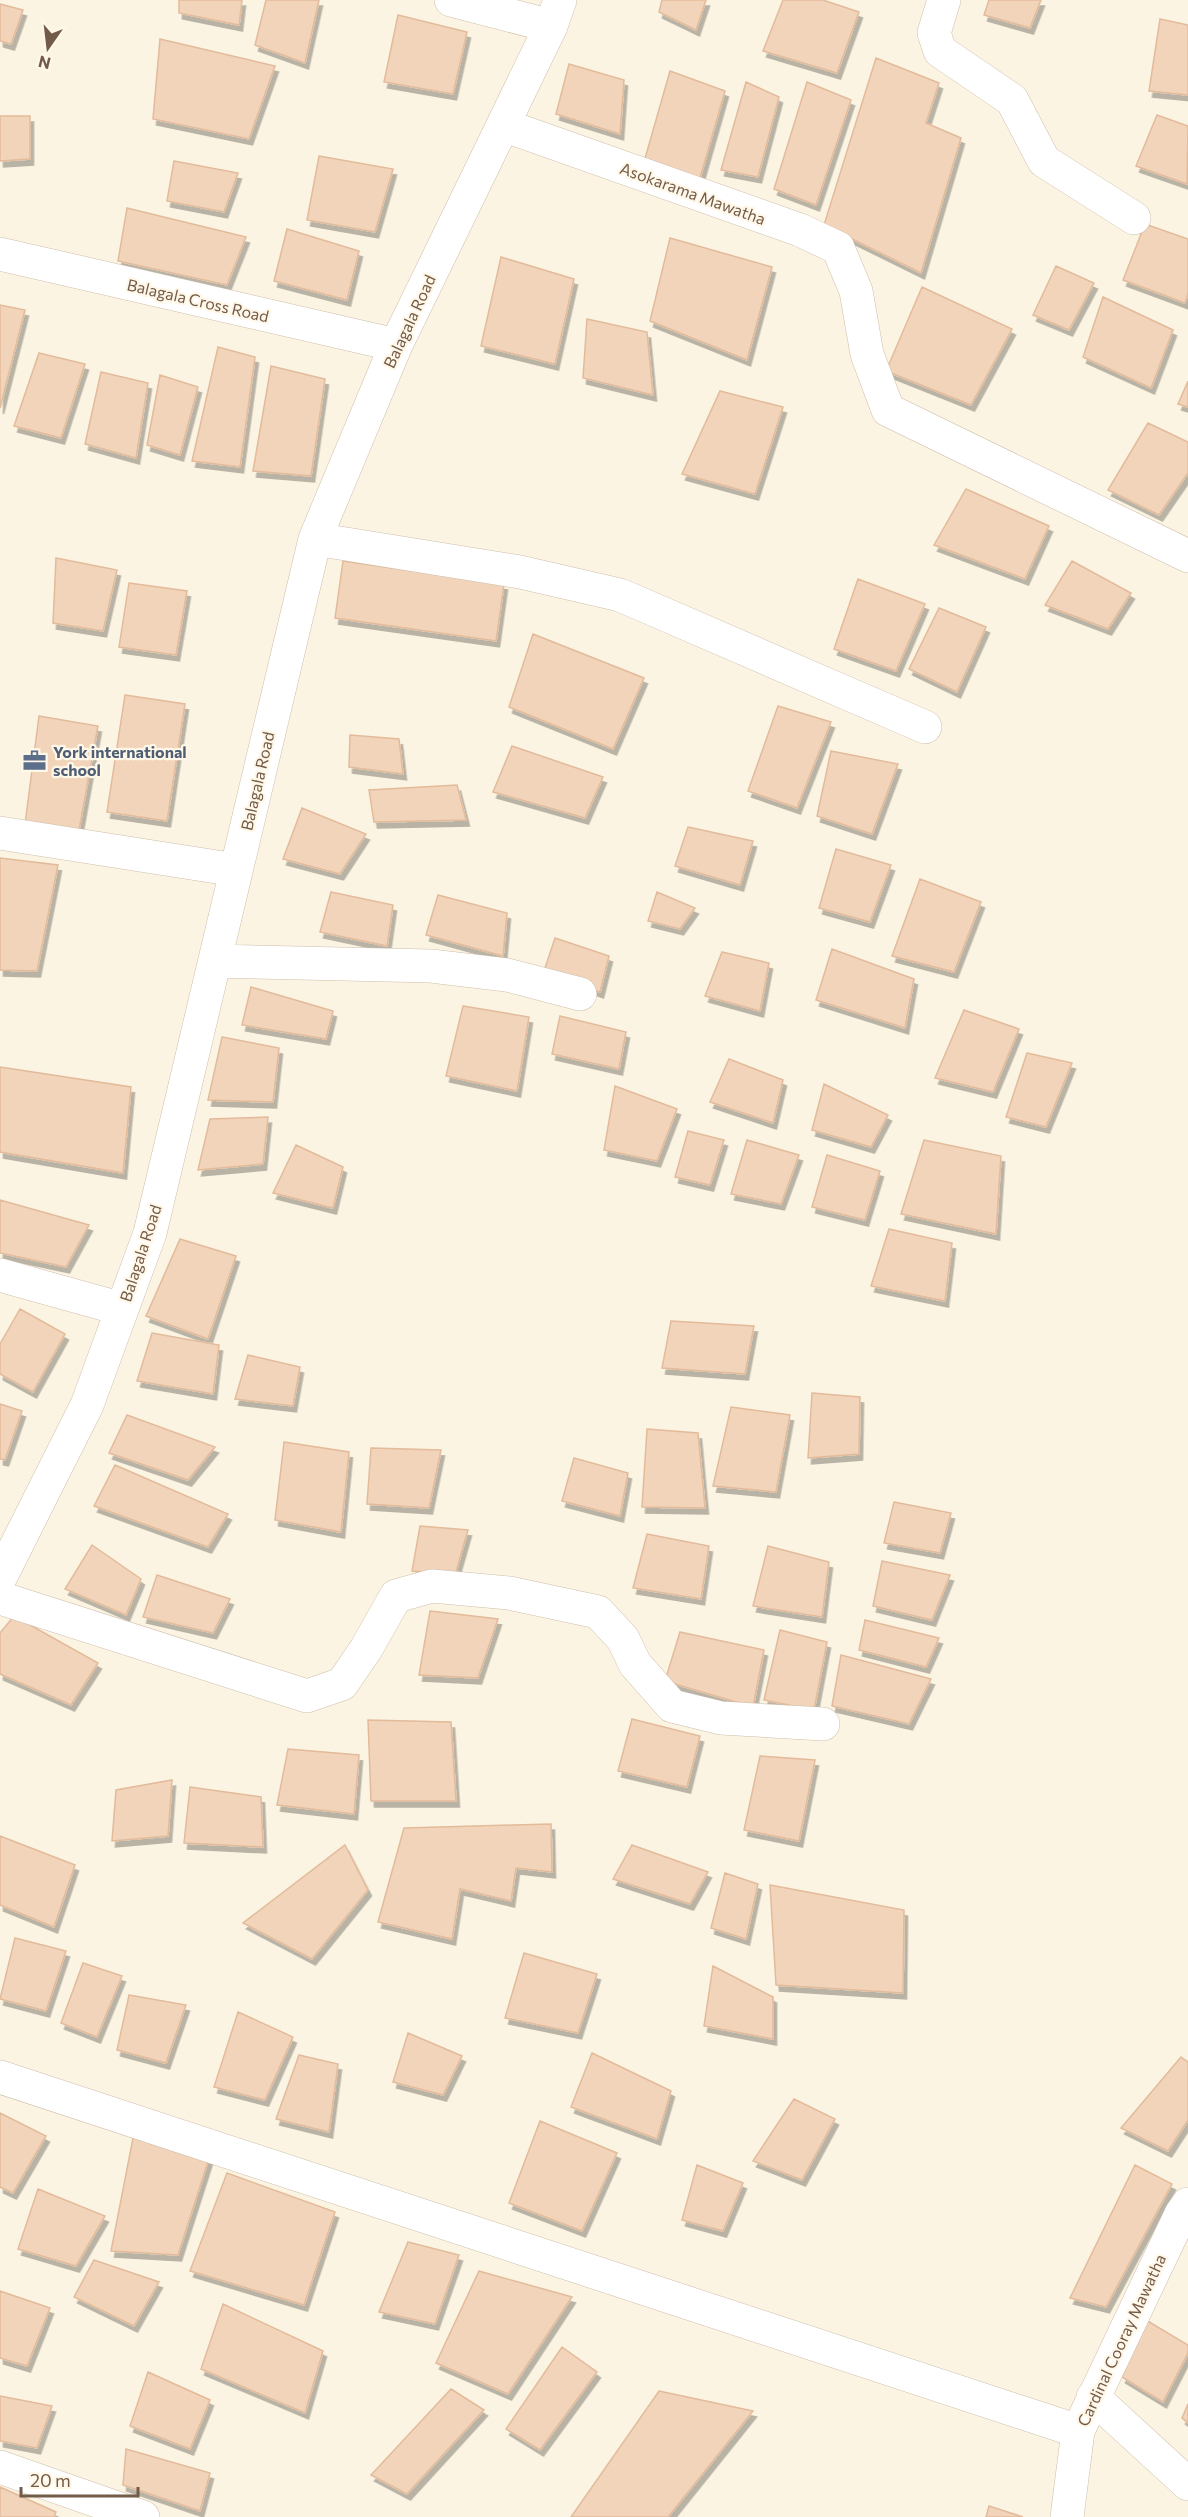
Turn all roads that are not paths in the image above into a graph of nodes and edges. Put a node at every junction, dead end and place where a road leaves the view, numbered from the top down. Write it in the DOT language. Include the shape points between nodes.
graph roads {
  1 [pos="451,0"];
  2 [pos="944,0"];
  3 [pos="555,13"];
  4 [pos="503,125"];
  5 [pos="1134,218"];
  6 [pos="0,254"];
  7 [pos="396,345"];
  8 [pos="315,539"];
  9 [pos="1188,556"];
  10 [pos="925,727"];
  11 [pos="0,833"];
  12 [pos="236,870"];
  13 [pos="215,961"];
  14 [pos="580,994"];
  15 [pos="0,1275"];
  16 [pos="122,1309"];
  17 [pos="0,1578"];
  18 [pos="0,1598"];
  19 [pos="823,1724"];
  20 [pos="0,2078"];
  21 [pos="1186,2213"];
  22 [pos="1094,2397"];
  23 [pos="1078,2431"];
  24 [pos="0,2467"];
  25 [pos="1188,2484"];
  26 [pos="143,2517"];
  27 [pos="1067,2517"];
  1 -- 3 [label="street"];
  2 -- 5 [label="street" via="934,33 940,51 1012,100 1044,161"];
  3 -- 4 [label="street, Balagala Road"];
  4 -- 7 [label="street, Balagala Road"];
  4 -- 9 [label="street, Asokarama Mawatha" via="800,230 838,248 856,291 867,354 888,410"];
  6 -- 7 [label="street, Balagala Cross Road"];
  7 -- 8 [label="street, Balagala Road"];
  8 -- 10 [label="street" via="520,572 620,595"];
  8 -- 12 [label="street, Balagala Road"];
  11 -- 12 [label="street"];
  12 -- 13 [label="street, Balagala Road"];
  13 -- 14 [label="street" via="431,966 507,975"];
  13 -- 16 [label="street, Balagala Road" via="150,1233"];
  15 -- 16 [label="street"];
  16 -- 17 [label="street, Balagala Road" via="87,1405"];
  18 -- 19 [label="street" via="307,1696 342,1684 396,1596 432,1586 509,1593 598,1612 623,1639 635,1664 672,1706 721,1718"];
  20 -- 23 [label="street"];
  21 -- 22 [label="street, Cardinal Cooray Mawatha"];
  22 -- 23 [label="street, Cardinal Cooray Mawatha"];
  22 -- 25 [label="street"];
  23 -- 27 [label="street, Cardinal Cooray Mawatha"];
  24 -- 26 [label="street"];
}
